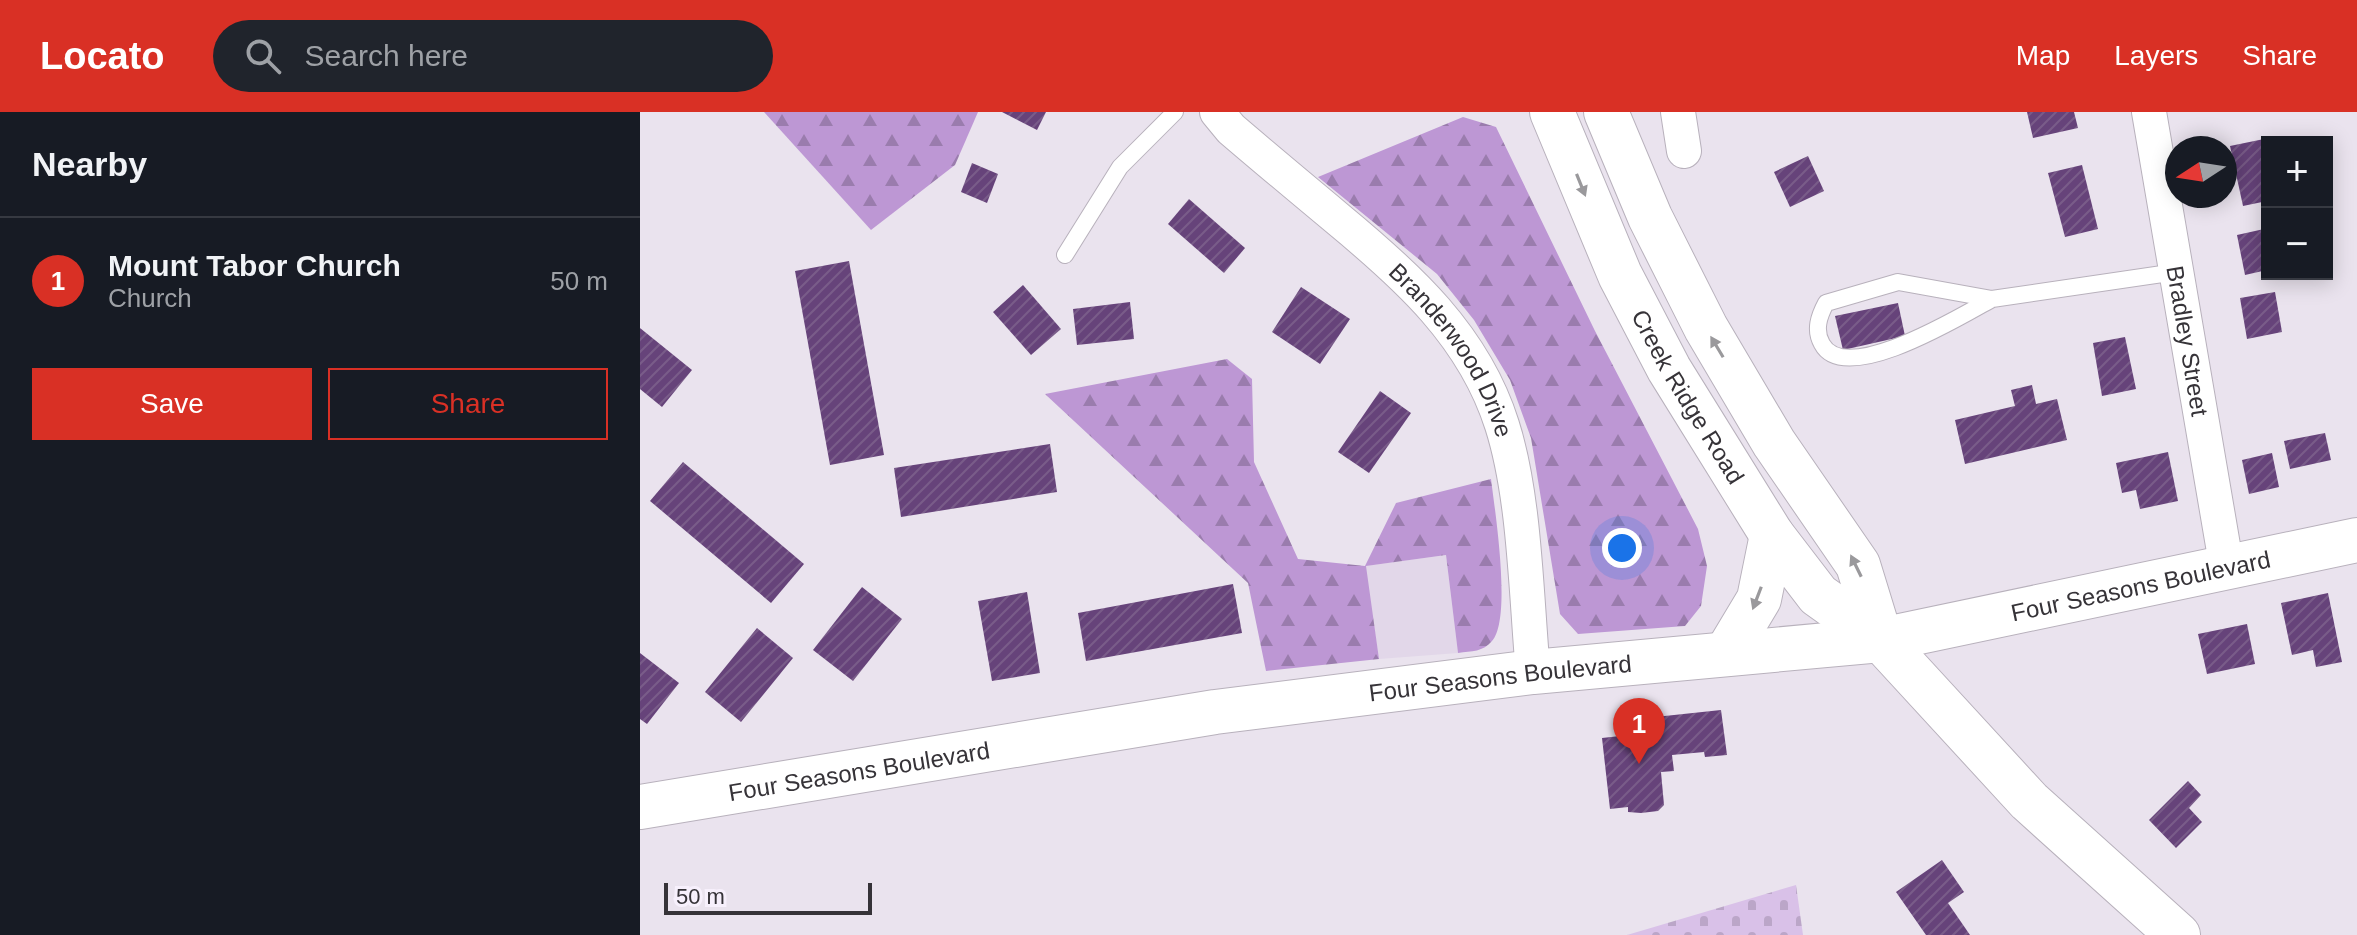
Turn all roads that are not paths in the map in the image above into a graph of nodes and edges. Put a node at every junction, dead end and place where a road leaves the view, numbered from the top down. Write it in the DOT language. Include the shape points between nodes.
graph roads {
  1 [pos="1175,112"];
  2 [pos="1217,112"];
  3 [pos="1552,112"];
  4 [pos="1606,112"];
  5 [pos="1678,112"];
  6 [pos="2149,112"];
  7 [pos="1684,151"];
  8 [pos="1065,255"];
  9 [pos="2176,272"];
  10 [pos="1992,299"];
  11 [pos="1772,535"];
  12 [pos="2357,540"];
  13 [pos="2227,569"];
  14 [pos="1881,640"];
  15 [pos="1726,654"];
  16 [pos="1533,672"];
  17 [pos="640,807"];
  18 [pos="2178,935"];
  1 -- 8 [label="lane" via="1120,167"];
  2 -- 16 [label="street, Branderwood Drive" via="1409,280 1450,327 1487,386 1512,469"];
  3 -- 11 [label="main road, Creek Ridge Road, one-way" via="1620,275 1669,369"];
  14 -- 4 [label="main road, Creek Ridge Road, one-way" via="1858,565 1774,443 1706,328 1650,217"];
  5 -- 7 [label="street"];
  6 -- 9 [label="street, Bradley Street"];
  9 -- 10 [label="lane"];
  9 -- 13 [label="street, Bradley Street"];
  10 -- 10 [label="lane" via="1898,282 1826,303 1818,318 1818,338 1826,353 1843,360 1904,345"];
  11 -- 14 [label="main road, Creek Ridge Road" via="1818,595"];
  11 -- 15 [label="main road, one-way" via="1759,599"];
  12 -- 13 [label="main road, Four Seasons Boulevard"];
  13 -- 14 [label="main road, Four Seasons Boulevard"];
  14 -- 15 [label="main road, Four Seasons Boulevard"];
  14 -- 18 [label="main road, Creek Ridge Road" via="2029,801"];
  15 -- 16 [label="main road, Four Seasons Boulevard"];
  16 -- 17 [label="main road, Four Seasons Boulevard" via="1215,712"];
}
